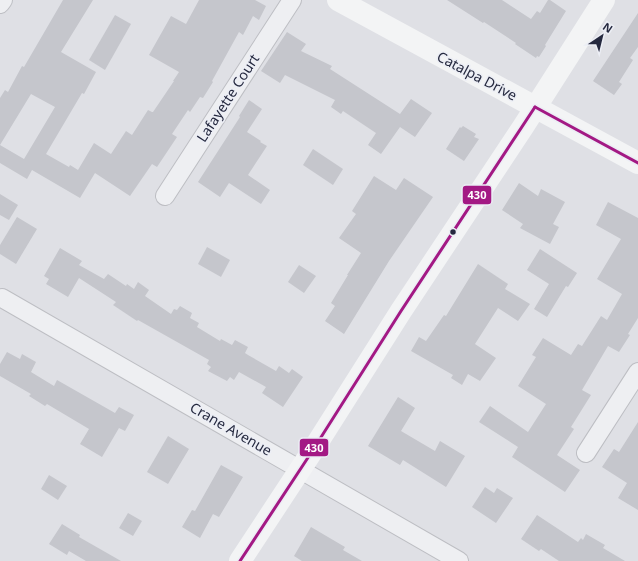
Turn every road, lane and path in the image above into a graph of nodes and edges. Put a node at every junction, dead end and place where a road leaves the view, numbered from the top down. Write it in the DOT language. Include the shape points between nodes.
graph roads {
  1 [pos="3,0"];
  2 [pos="292,0"];
  3 [pos="338,0"];
  4 [pos="604,0"];
  5 [pos="0,4"];
  6 [pos="536,107"];
  7 [pos="638,163"];
  8 [pos="164,196"];
  9 [pos="2,298"];
  10 [pos="638,372"];
  11 [pos="586,453"];
  12 [pos="300,470"];
  13 [pos="240,561"];
  14 [pos="459,561"];
  1 -- 5 [label="street"];
  2 -- 8 [label="street, Lafayette Court"];
  3 -- 6 [label="street, Catalpa Drive"];
  4 -- 6 [label="street"];
  6 -- 7 [label="street, Catalpa Drive"];
  6 -- 12 [label="street"];
  9 -- 12 [label="street, Crane Avenue"];
  10 -- 11 [label="street"];
  12 -- 13 [label="street"];
  12 -- 14 [label="street, Crane Avenue"];
}
